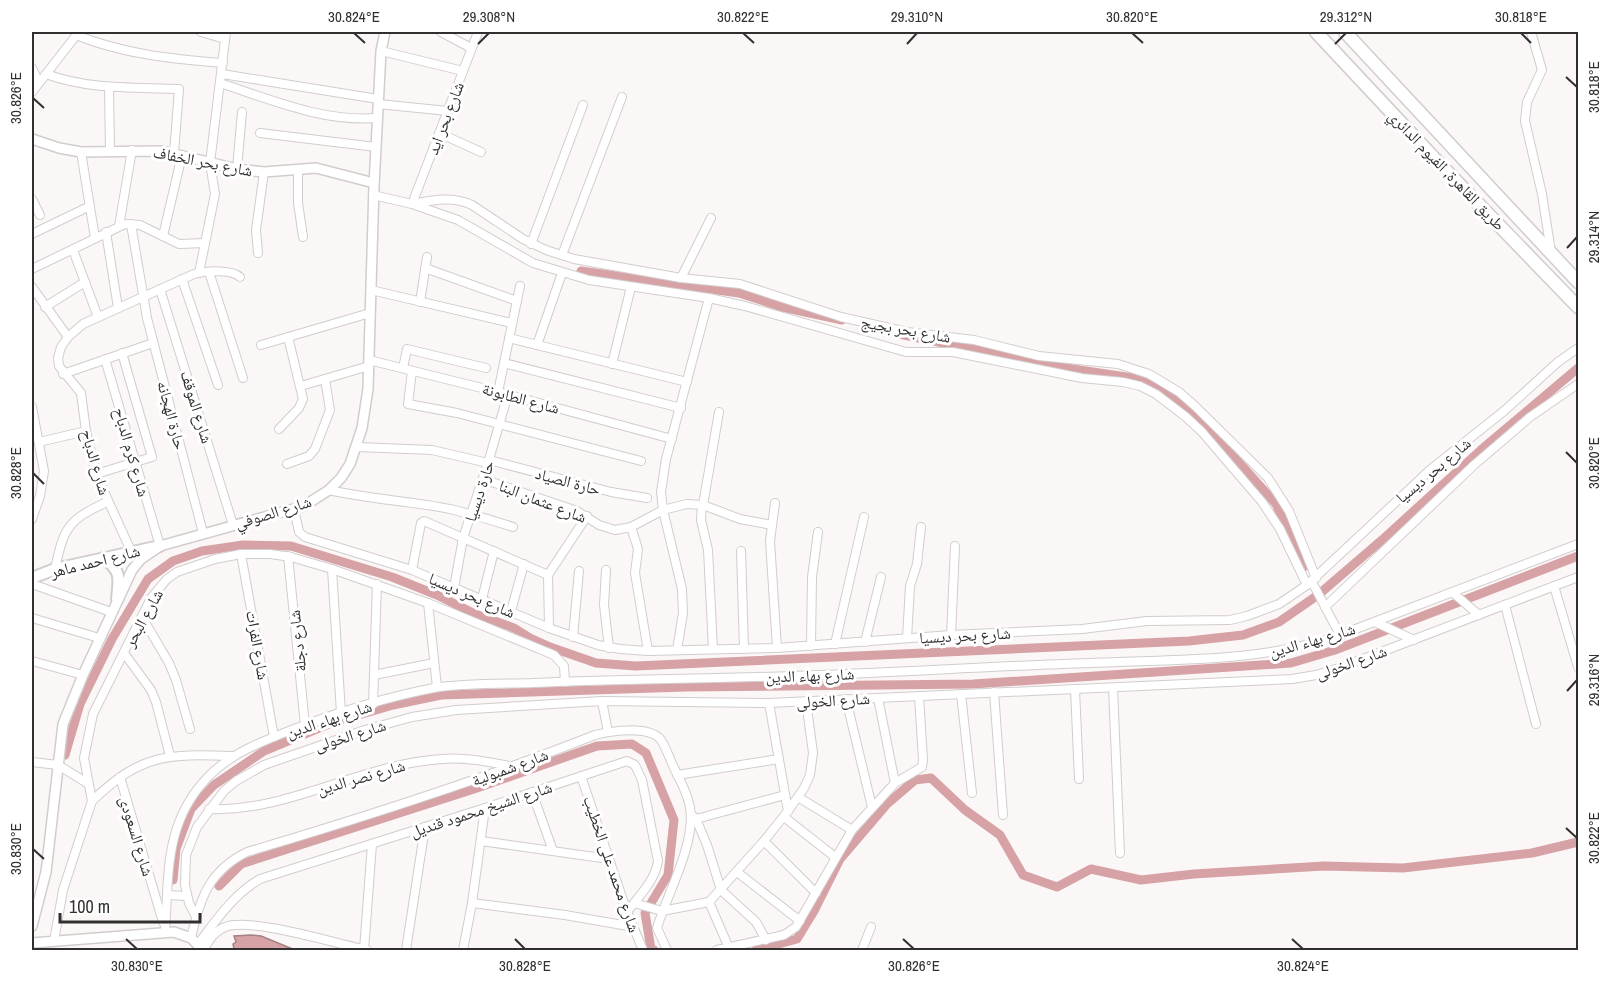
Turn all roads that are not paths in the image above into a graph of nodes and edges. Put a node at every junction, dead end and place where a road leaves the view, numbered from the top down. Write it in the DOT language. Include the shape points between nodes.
graph roads {
  1 [pos="201,32"];
  2 [pos="385,32"];
  3 [pos="441,32"];
  4 [pos="478,32"];
  5 [pos="1316,32"];
  6 [pos="1346,32"];
  7 [pos="1531,32"];
  8 [pos="78,34"];
  9 [pos="226,35"];
  10 [pos="471,48"];
  11 [pos="381,51"];
  12 [pos="223,63"];
  13 [pos="32,68"];
  14 [pos="463,71"];
  15 [pos="46,74"];
  16 [pos="222,74"];
  17 [pos="39,83"];
  18 [pos="220,83"];
  19 [pos="109,87"];
  20 [pos="32,92"];
  21 [pos="622,97"];
  22 [pos="378,102"];
  23 [pos="583,105"];
  24 [pos="448,111"];
  25 [pos="242,112"];
  26 [pos="377,118"];
  27 [pos="260,133"];
  28 [pos="439,133"];
  29 [pos="32,139"];
  30 [pos="376,147"];
  31 [pos="132,150"];
  32 [pos="110,151"];
  33 [pos="81,152"];
  34 [pos="480,152"];
  35 [pos="178,154"];
  36 [pos="210,163"];
  37 [pos="237,169"];
  38 [pos="298,169"];
  39 [pos="264,172"];
  40 [pos="374,183"];
  41 [pos="373,195"];
  42 [pos="32,199"];
  43 [pos="412,204"];
  44 [pos="90,206"];
  45 [pos="40,214"];
  46 [pos="711,218"];
  47 [pos="131,224"];
  48 [pos="119,226"];
  49 [pos="507,229"];
  50 [pos="106,232"];
  51 [pos="32,234"];
  52 [pos="163,236"];
  53 [pos="303,237"];
  54 [pos="95,238"];
  55 [pos="205,243"];
  56 [pos="500,244"];
  57 [pos="531,244"];
  58 [pos="73,250"];
  59 [pos="258,253"];
  60 [pos="1552,253"];
  61 [pos="562,255"];
  62 [pos="427,257"];
  63 [pos="574,259"];
  64 [pos="425,268"];
  65 [pos="32,269"];
  66 [pos="209,272"];
  67 [pos="199,273"];
  68 [pos="565,274"];
  69 [pos="240,277"];
  70 [pos="681,278"];
  71 [pos="182,279"];
  72 [pos="85,282"];
  73 [pos="1578,282"];
  74 [pos="520,286"];
  75 [pos="32,287"];
  76 [pos="631,287"];
  77 [pos="160,289"];
  78 [pos="371,290"];
  79 [pos="142,297"];
  80 [pos="709,298"];
  81 [pos="517,301"];
  82 [pos="420,302"];
  83 [pos="45,307"];
  84 [pos="1578,307"];
  85 [pos="118,308"];
  86 [pos="370,312"];
  87 [pos="98,317"];
  88 [pos="512,323"];
  89 [pos="68,337"];
  90 [pos="288,337"];
  91 [pos="509,338"];
  92 [pos="153,343"];
  93 [pos="261,345"];
  94 [pos="537,345"];
  95 [pos="1578,348"];
  96 [pos="122,353"];
  97 [pos="105,359"];
  98 [pos="369,363"];
  99 [pos="504,363"];
  100 [pos="612,364"];
  101 [pos="403,368"];
  102 [pos="486,368"];
  103 [pos="412,370"];
  104 [pos="63,374"];
  105 [pos="243,378"];
  106 [pos="325,379"];
  107 [pos="687,382"];
  108 [pos="1578,384"];
  109 [pos="218,385"];
  110 [pos="301,386"];
  111 [pos="498,392"];
  112 [pos="1179,392"];
  113 [pos="508,394"];
  114 [pos="1167,402"];
  115 [pos="32,407"];
  116 [pos="681,408"];
  117 [pos="719,412"];
  118 [pos="33,424"];
  119 [pos="499,424"];
  120 [pos="279,429"];
  121 [pos="86,431"];
  122 [pos="672,439"];
  123 [pos="39,442"];
  124 [pos="357,447"];
  125 [pos="489,461"];
  126 [pos="641,461"];
  127 [pos="135,463"];
  128 [pos="287,464"];
  129 [pos="96,474"];
  130 [pos="483,479"];
  131 [pos="329,490"];
  132 [pos="647,498"];
  133 [pos="107,502"];
  134 [pos="775,503"];
  135 [pos="703,505"];
  136 [pos="294,509"];
  137 [pos="663,510"];
  138 [pos="471,514"];
  139 [pos="587,516"];
  140 [pos="864,517"];
  141 [pos="32,519"];
  142 [pos="233,525"];
  143 [pos="772,525"];
  144 [pos="921,526"];
  145 [pos="513,527"];
  146 [pos="631,527"];
  147 [pos="818,532"];
  148 [pos="203,533"];
  149 [pos="463,538"];
  150 [pos="1578,544"];
  151 [pos="160,546"];
  152 [pos="955,546"];
  153 [pos="131,551"];
  154 [pos="494,551"];
  155 [pos="741,551"];
  156 [pos="241,554"];
  157 [pos="288,556"];
  158 [pos="104,558"];
  159 [pos="524,564"];
  160 [pos="55,569"];
  161 [pos="332,569"];
  162 [pos="412,570"];
  163 [pos="606,570"];
  164 [pos="579,571"];
  165 [pos="548,575"];
  166 [pos="881,577"];
  167 [pos="1578,577"];
  168 [pos="32,578"];
  169 [pos="1312,582"];
  170 [pos="32,584"];
  171 [pos="377,584"];
  172 [pos="1554,586"];
  173 [pos="454,588"];
  174 [pos="1452,592"];
  175 [pos="117,599"];
  176 [pos="482,599"];
  177 [pos="428,603"];
  178 [pos="1505,605"];
  179 [pos="1325,607"];
  180 [pos="511,611"];
  181 [pos="111,612"];
  182 [pos="1477,613"];
  183 [pos="142,616"];
  184 [pos="32,618"];
  185 [pos="1375,621"];
  186 [pos="549,628"];
  187 [pos="951,635"];
  188 [pos="1340,635"];
  189 [pos="573,637"];
  190 [pos="99,638"];
  191 [pos="907,638"];
  192 [pos="1410,638"];
  193 [pos="865,642"];
  194 [pos="835,644"];
  195 [pos="811,646"];
  196 [pos="609,648"];
  197 [pos="777,648"];
  198 [pos="713,649"];
  199 [pos="744,649"];
  200 [pos="677,650"];
  201 [pos="648,651"];
  202 [pos="124,653"];
  203 [pos="32,661"];
  204 [pos="434,663"];
  205 [pos="1578,667"];
  206 [pos="82,675"];
  207 [pos="374,675"];
  208 [pos="565,682"];
  209 [pos="437,687"];
  210 [pos="1113,688"];
  211 [pos="1075,689"];
  212 [pos="994,693"];
  213 [pos="961,694"];
  214 [pos="919,696"];
  215 [pos="878,698"];
  216 [pos="846,699"];
  217 [pos="602,701"];
  218 [pos="806,701"];
  219 [pos="769,703"];
  220 [pos="373,704"];
  221 [pos="340,713"];
  222 [pos="1536,724"];
  223 [pos="305,725"];
  224 [pos="190,729"];
  225 [pos="608,732"];
  226 [pos="274,737"];
  227 [pos="170,756"];
  228 [pos="233,756"];
  229 [pos="779,759"];
  230 [pos="32,762"];
  231 [pos="58,765"];
  232 [pos="515,767"];
  233 [pos="677,775"];
  234 [pos="581,776"];
  235 [pos="120,777"];
  236 [pos="1080,779"];
  237 [pos="895,783"];
  238 [pos="89,785"];
  239 [pos="532,792"];
  240 [pos="972,793"];
  241 [pos="785,795"];
  242 [pos="798,797"];
  243 [pos="92,801"];
  244 [pos="872,807"];
  245 [pos="485,808"];
  246 [pos="209,809"];
  247 [pos="786,814"];
  248 [pos="1003,815"];
  249 [pos="693,817"];
  250 [pos="425,827"];
  251 [pos="852,830"];
  252 [pos="481,841"];
  253 [pos="764,842"];
  254 [pos="372,844"];
  255 [pos="554,851"];
  256 [pos="1120,853"];
  257 [pos="835,857"];
  258 [pos="609,859"];
  259 [pos="737,872"];
  260 [pos="721,890"];
  261 [pos="816,893"];
  262 [pos="168,895"];
  263 [pos="186,896"];
  264 [pos="709,902"];
  265 [pos="472,903"];
  266 [pos="634,903"];
  267 [pos="662,911"];
  268 [pos="627,912"];
  269 [pos="196,917"];
  270 [pos="800,921"];
  271 [pos="32,926"];
  272 [pos="634,927"];
  273 [pos="871,927"];
  274 [pos="165,931"];
  275 [pos="766,940"];
  276 [pos="54,941"];
  277 [pos="32,943"];
  278 [pos="199,946"];
  279 [pos="729,948"];
  280 [pos="365,950"];
  281 [pos="406,951"];
  282 [pos="463,951"];
  283 [pos="643,951"];
  284 [pos="667,951"];
  285 [pos="717,951"];
  286 [pos="862,951"];
  1 -- 9 [label="street"];
  2 -- 11 [label="street, شارع الصوفي"];
  3 -- 10 [label="street"];
  4 -- 10 [label="street, شارع بحر ايد"];
  5 -- 84 [label="highway, طريق القاهرة, الفيوم الدائري"];
  6 -- 60 [label="highway, طريق القاهرة, الفيوم الدائري"];
  7 -- 60 [label="street" via="1542,70 1527,102 1524,121"];
  8 -- 12 [label="street" via="100,45 162,58"];
  8 -- 15 [label="street"];
  9 -- 12 [label="street"];
  10 -- 14 [label="street, شارع بحر ايد"];
  11 -- 14 [label="street"];
  11 -- 22 [label="street, شارع الصوفي"];
  12 -- 16 [label="street"];
  13 -- 17 [label="street"];
  14 -- 24 [label="street, شارع بحر ايد"];
  15 -- 17 [label="street"];
  15 -- 19 [label="street" via="67,82"];
  16 -- 18 [label="street"];
  16 -- 22 [label="street"];
  17 -- 20 [label="street"];
  18 -- 26 [label="street" via="319,115"];
  18 -- 36 [label="street"];
  19 -- 32 [label="street"];
  19 -- 35 [label="street" via="179,89"];
  21 -- 61 [label="street"];
  22 -- 24 [label="street"];
  22 -- 26 [label="street, شارع الصوفي"];
  23 -- 57 [label="street"];
  24 -- 28 [label="street, شارع بحر ايد"];
  25 -- 37 [label="street"];
  26 -- 30 [label="street, شارع الصوفي"];
  27 -- 30 [label="street"];
  28 -- 34 [label="street"];
  28 -- 43 [label="street, شارع بحر ايد"];
  29 -- 33 [label="street, شارع بحر الخفاف"];
  30 -- 40 [label="street, شارع الصوفي"];
  31 -- 32 [label="street, شارع بحر الخفاف"];
  31 -- 35 [label="street, شارع بحر الخفاف"];
  31 -- 48 [label="street"];
  32 -- 33 [label="street, شارع بحر الخفاف"];
  33 -- 44 [label="street"];
  35 -- 36 [label="street, شارع بحر الخفاف"];
  35 -- 52 [label="street"];
  36 -- 37 [label="street, شارع بحر الخفاف"];
  36 -- 55 [label="street" via="215,194"];
  37 -- 39 [label="street, شارع بحر الخفاف"];
  38 -- 39 [label="street, شارع بحر الخفاف"];
  38 -- 40 [label="street, شارع بحر الخفاف" via="325,169"];
  38 -- 53 [label="street"];
  39 -- 59 [label="street" via="256,230"];
  40 -- 41 [label="street, شارع الصوفي"];
  41 -- 43 [label="street, شارع بحر بجيج"];
  41 -- 78 [label="street, شارع الصوفي"];
  42 -- 45 [label="street"];
  43 -- 49 [label="street, شارع بحر بجيج" via="446,199 464,201"];
  43 -- 56 [label="street, شارع بحر بجيج" via="466,224"];
  44 -- 51 [label="street"];
  44 -- 54 [label="street"];
  46 -- 70 [label="street"];
  47 -- 48 [label="street"];
  47 -- 52 [label="street"];
  47 -- 79 [label="street, حارة الهجانه"];
  48 -- 50 [label="street"];
  49 -- 56 [label="street"];
  49 -- 57 [label="street, شارع بحر بجيج"];
  50 -- 54 [label="street"];
  50 -- 85 [label="street"];
  52 -- 55 [label="street" via="183,244"];
  54 -- 58 [label="street"];
  55 -- 67 [label="street"];
  56 -- 68 [label="street, شارع بحر بجيج" via="533,263"];
  57 -- 61 [label="street, شارع بحر بجيج"];
  58 -- 65 [label="street"];
  58 -- 72 [label="street"];
  60 -- 73 [label="highway, طريق القاهرة, الفيوم الدائري"];
  61 -- 63 [label="street, شارع بحر بجيج"];
  62 -- 64 [label="street"];
  63 -- 68 [label="street"];
  63 -- 70 [label="street, شارع بحر بجيج"];
  64 -- 81 [label="street"];
  64 -- 82 [label="street"];
  66 -- 67 [label="street"];
  66 -- 69 [label="street" via="235,273"];
  66 -- 105 [label="street"];
  67 -- 71 [label="street"];
  68 -- 76 [label="street, شارع بحر بجيج"];
  68 -- 94 [label="street"];
  70 -- 112 [label="street, شارع بحر بجيج" via="740,284 842,318 907,332 974,340 1039,356 1118,364 1149,374"];
  71 -- 77 [label="street"];
  71 -- 109 [label="street"];
  72 -- 83 [label="street"];
  72 -- 87 [label="street"];
  74 -- 81 [label="street"];
  75 -- 83 [label="street"];
  76 -- 80 [label="street, شارع بحر بجيج"];
  76 -- 100 [label="street"];
  77 -- 79 [label="street"];
  77 -- 142 [label="street, شارع الموقف"];
  78 -- 82 [label="street"];
  78 -- 86 [label="street, شارع الصوفي"];
  79 -- 85 [label="street"];
  79 -- 92 [label="street, حارة الهجانه"];
  80 -- 107 [label="street"];
  80 -- 114 [label="street, شارع بحر بجيج" via="898,351 953,352 1082,378 1123,382 1140,386"];
  81 -- 88 [label="street"];
  82 -- 88 [label="street"];
  83 -- 89 [label="street"];
  85 -- 87 [label="street"];
  86 -- 90 [label="street"];
  86 -- 98 [label="street, شارع الصوفي"];
  87 -- 89 [label="street"];
  88 -- 91 [label="street"];
  89 -- 104 [label="street" via="58,358"];
  90 -- 93 [label="street"];
  90 -- 110 [label="street"];
  91 -- 94 [label="street"];
  91 -- 99 [label="street"];
  92 -- 96 [label="street"];
  92 -- 148 [label="street, حارة الهجانه"];
  94 -- 100 [label="street"];
  95 -- 169 [label="street, شارع بحر ديسيا" via="1430,470"];
  96 -- 97 [label="street"];
  96 -- 127 [label="street" via="151,458"];
  97 -- 104 [label="street"];
  97 -- 127 [label="street, شارع كرم الدباح"];
  98 -- 101 [label="street, شارع الطابونة"];
  98 -- 106 [label="street"];
  98 -- 124 [label="street, شارع الصوفي" via="366,409"];
  99 -- 111 [label="street"];
  99 -- 116 [label="street"];
  100 -- 107 [label="street"];
  101 -- 102 [label="street" via="407,350"];
  101 -- 103 [label="street, شارع الطابونة"];
  103 -- 111 [label="street, شارع الطابونة"];
  103 -- 119 [label="street" via="408,404"];
  104 -- 121 [label="street, شارع الدباح" via="81,393"];
  106 -- 110 [label="street"];
  106 -- 128 [label="street" via="330,410 315,449 309,456"];
  107 -- 116 [label="street"];
  108 -- 179 [label="street" via="1530,417 1474,465"];
  110 -- 120 [label="street" via="302,404"];
  111 -- 113 [label="street, شارع الطابونة"];
  112 -- 114 [label="street"];
  112 -- 169 [label="street, شارع بحر بجيج" via="1268,478 1289,511"];
  113 -- 119 [label="street, حارة ديسيا"];
  113 -- 122 [label="street, شارع الطابونة"];
  114 -- 169 [label="street, شارع بحر بجيج" via="1202,432 1263,502"];
  115 -- 118 [label="street"];
  116 -- 122 [label="street"];
  117 -- 135 [label="street"];
  118 -- 123 [label="street"];
  119 -- 125 [label="street, حارة ديسيا"];
  119 -- 126 [label="street"];
  121 -- 123 [label="street"];
  121 -- 129 [label="street, شارع الدباح"];
  122 -- 137 [label="street" via="661,492"];
  123 -- 141 [label="street" via="43,484"];
  124 -- 125 [label="street, حارة الصياد" via="432,450"];
  124 -- 131 [label="street, شارع الصوفي" via="341,478"];
  125 -- 130 [label="street, حارة ديسيا"];
  125 -- 132 [label="street, حارة الصياد"];
  127 -- 129 [label="street"];
  127 -- 151 [label="street, شارع كرم الدباح"];
  129 -- 133 [label="street, شارع الدباح"];
  130 -- 138 [label="street, حارة ديسيا"];
  130 -- 139 [label="street, شارع عثمان البنا"];
  131 -- 136 [label="street, شارع الصوفي"];
  131 -- 138 [label="street"];
  133 -- 153 [label="street, شارع الدباح"];
  133 -- 160 [label="street" via="80,515 69,526"];
  134 -- 143 [label="street"];
  135 -- 137 [label="street"];
  135 -- 143 [label="street" via="740,519"];
  135 -- 198 [label="street"];
  136 -- 142 [label="street, شارع الصوفي"];
  136 -- 162 [label="street, شارع بحر ديسيا" via="299,532 304,537"];
  137 -- 146 [label="street"];
  137 -- 200 [label="street" via="682,589"];
  138 -- 145 [label="street"];
  138 -- 149 [label="street, حارة ديسيا"];
  139 -- 146 [label="street, شارع عثمان البنا" via="607,528"];
  139 -- 165 [label="street"];
  140 -- 194 [label="street"];
  142 -- 148 [label="street, شارع الصوفي"];
  143 -- 197 [label="street"];
  144 -- 191 [label="street" via="910,586"];
  146 -- 201 [label="street" via="638,549 635,573"];
  147 -- 195 [label="street" via="812,577"];
  148 -- 151 [label="street, شارع الصوفي"];
  149 -- 154 [label="street"];
  149 -- 162 [label="street" via="422,522"];
  149 -- 173 [label="street, حارة ديسيا"];
  150 -- 174 [label="street, شارع بهاء الدين"];
  151 -- 153 [label="main road, شارع احمد ماهر"];
  151 -- 175 [label="street, شارع الصوفي" via="136,564"];
  152 -- 187 [label="street"];
  153 -- 158 [label="main road, شارع احمد ماهر"];
  154 -- 159 [label="street"];
  154 -- 176 [label="street"];
  155 -- 199 [label="street"];
  156 -- 157 [label="street, شارع البحر"];
  156 -- 183 [label="street, شارع البحر" via="177,572 159,588"];
  156 -- 226 [label="street, شارع الفرات"];
  157 -- 161 [label="street, شارع البحر"];
  157 -- 223 [label="street, شارع دجلة"];
  158 -- 160 [label="main road, شارع احمد ماهر"];
  158 -- 175 [label="main road" via="118,573"];
  159 -- 165 [label="street"];
  159 -- 180 [label="street"];
  160 -- 168 [label="main road, شارع احمد ماهر"];
  161 -- 171 [label="street, شارع البحر"];
  161 -- 221 [label="street"];
  162 -- 173 [label="street, شارع بحر ديسيا"];
  163 -- 196 [label="street" via="604,605"];
  164 -- 189 [label="street"];
  165 -- 186 [label="street"];
  166 -- 193 [label="street"];
  167 -- 172 [label="street, شارع الخولى"];
  169 -- 179 [label="street"];
  169 -- 187 [label="street, شارع بحر ديسيا" via="1279,604 1230,620 1147,621 1082,629"];
  170 -- 181 [label="street"];
  171 -- 177 [label="street, شارع البحر"];
  171 -- 207 [label="street"];
  172 -- 178 [label="street, شارع الخولى"];
  172 -- 205 [label="street"];
  173 -- 176 [label="street, شارع بحر ديسيا"];
  174 -- 182 [label="street"];
  174 -- 185 [label="street, شارع بهاء الدين"];
  175 -- 181 [label="street, شارع الصوفي"];
  176 -- 180 [label="street, شارع بحر ديسيا"];
  177 -- 204 [label="street"];
  177 -- 208 [label="street, شارع البحر" via="554,655 564,666"];
  178 -- 182 [label="street, شارع الخولى"];
  178 -- 222 [label="street"];
  179 -- 188 [label="street"];
  180 -- 186 [label="street, شارع بحر ديسيا"];
  181 -- 190 [label="street, شارع الصوفي"];
  182 -- 192 [label="street, شارع الخولى"];
  183 -- 202 [label="street, شارع البحر"];
  183 -- 224 [label="street" via="169,663"];
  184 -- 190 [label="street"];
  185 -- 188 [label="street, شارع بهاء الدين"];
  185 -- 192 [label="street"];
  186 -- 189 [label="street, شارع بحر ديسيا"];
  187 -- 191 [label="street, شارع بحر ديسيا"];
  188 -- 208 [label="street, شارع بهاء الدين" via="1277,652 1195,659"];
  189 -- 196 [label="street, شارع بحر ديسيا"];
  190 -- 206 [label="street, شارع الصوفي"];
  191 -- 193 [label="street, شارع بحر ديسيا"];
  192 -- 210 [label="street, شارع الخولى" via="1334,670 1304,678"];
  193 -- 194 [label="street, شارع بحر ديسيا"];
  194 -- 195 [label="street, شارع بحر ديسيا"];
  195 -- 197 [label="street, شارع بحر ديسيا"];
  196 -- 201 [label="street, شارع بحر ديسيا"];
  197 -- 199 [label="street, شارع بحر ديسيا"];
  198 -- 199 [label="street, شارع بحر ديسيا"];
  198 -- 200 [label="street, شارع بحر ديسيا"];
  200 -- 201 [label="street, شارع بحر ديسيا"];
  202 -- 227 [label="street" via="151,690"];
  202 -- 238 [label="street, شارع البحر" via="88,731 84,767"];
  203 -- 206 [label="street"];
  204 -- 207 [label="street"];
  204 -- 209 [label="street"];
  206 -- 231 [label="street, شارع الصوفي" via="63,723"];
  207 -- 220 [label="street"];
  208 -- 209 [label="street, شارع بهاء الدين"];
  209 -- 220 [label="street, شارع بهاء الدين"];
  210 -- 211 [label="street, شارع الخولى"];
  210 -- 256 [label="street"];
  211 -- 212 [label="street, شارع الخولى"];
  211 -- 236 [label="street"];
  212 -- 213 [label="street, شارع الخولى"];
  212 -- 248 [label="street"];
  213 -- 214 [label="street, شارع الخولى"];
  213 -- 240 [label="street"];
  214 -- 215 [label="street, شارع الخولى"];
  214 -- 237 [label="street" via="923,764"];
  215 -- 216 [label="street, شارع الخولى"];
  215 -- 237 [label="street"];
  216 -- 218 [label="street, شارع الخولى"];
  216 -- 244 [label="street"];
  217 -- 219 [label="street, شارع الخولى"];
  217 -- 225 [label="street"];
  217 -- 246 [label="street, شارع الخولى" via="456,710 391,722 264,765 236,781"];
  218 -- 219 [label="street, شارع الخولى"];
  218 -- 242 [label="street" via="813,762"];
  219 -- 229 [label="street"];
  220 -- 221 [label="street, شارع بهاء الدين"];
  221 -- 223 [label="street, شارع بهاء الدين"];
  223 -- 226 [label="street, شارع بهاء الدين"];
  225 -- 232 [label="street, شارع شمبولية"];
  225 -- 233 [label="street, شارع شمبولية" via="644,731 656,736"];
  226 -- 228 [label="street, شارع بهاء الدين"];
  227 -- 228 [label="street"];
  227 -- 235 [label="street"];
  228 -- 262 [label="street, شارع بهاء الدين" via="203,782 182,814 171,843"];
  229 -- 233 [label="street"];
  229 -- 241 [label="street"];
  230 -- 231 [label="street"];
  231 -- 238 [label="street"];
  231 -- 271 [label="street, شارع الصوفي" via="46,872"];
  232 -- 246 [label="street, شارع نصر الدين" via="469,759 426,760 360,775 264,805"];
  232 -- 269 [label="street, شارع شمبولية" via="236,857 217,873"];
  233 -- 249 [label="street, شارع شمبولية"];
  234 -- 239 [label="street, شارع الشيخ محمود قنديل"];
  234 -- 258 [label="street, شارع محمد على الخطيب"];
  234 -- 266 [label="street, شارع الشيخ محمود قنديل" via="627,760 635,765 642,780 658,861 656,871"];
  235 -- 243 [label="street"];
  235 -- 274 [label="street, شارع السعودى"];
  237 -- 244 [label="street"];
  238 -- 243 [label="street, شارع البحر"];
  239 -- 245 [label="street, شارع الشيخ محمود قنديل"];
  239 -- 255 [label="street"];
  241 -- 247 [label="street"];
  241 -- 249 [label="street"];
  242 -- 247 [label="street"];
  242 -- 251 [label="street"];
  243 -- 276 [label="street, شارع البحر" via="63,890"];
  244 -- 251 [label="street"];
  245 -- 250 [label="street, شارع الشيخ محمود قنديل"];
  245 -- 252 [label="street"];
  246 -- 263 [label="street, شارع الخولى" via="196,827 186,855"];
  247 -- 253 [label="street"];
  247 -- 257 [label="street"];
  249 -- 260 [label="street" via="707,845"];
  249 -- 267 [label="street, شارع شمبولية" via="682,864"];
  250 -- 254 [label="street, شارع الشيخ محمود قنديل"];
  250 -- 281 [label="street"];
  251 -- 257 [label="street"];
  252 -- 255 [label="street"];
  252 -- 265 [label="street"];
  253 -- 259 [label="street"];
  253 -- 261 [label="street"];
  254 -- 278 [label="street, شارع الشيخ محمود قنديل" via="260,879 244,888"];
  254 -- 280 [label="street"];
  255 -- 258 [label="street"];
  257 -- 261 [label="street"];
  258 -- 268 [label="street, شارع محمد على الخطيب"];
  259 -- 260 [label="street"];
  259 -- 270 [label="street"];
  260 -- 264 [label="street"];
  260 -- 275 [label="street" via="756,922"];
  261 -- 270 [label="street"];
  262 -- 263 [label="street"];
  262 -- 274 [label="street, شارع بهاء الدين"];
  263 -- 269 [label="street, شارع الخولى"];
  264 -- 267 [label="street"];
  264 -- 279 [label="street"];
  265 -- 272 [label="street"];
  265 -- 282 [label="street"];
  266 -- 267 [label="street"];
  266 -- 268 [label="street, شارع الشيخ محمود قنديل"];
  267 -- 284 [label="street, شارع شمبولية" via="657,928"];
  268 -- 272 [label="street, شارع محمد على الخطيب"];
  269 -- 278 [label="street, شارع شمبولية"];
  270 -- 275 [label="street" via="791,932"];
  272 -- 283 [label="street, شارع محمد على الخطيب"];
  273 -- 286 [label="street"];
  274 -- 276 [label="street"];
  274 -- 278 [label="street" via="183,934"];
  275 -- 279 [label="street"];
  276 -- 277 [label="street"];
  278 -- 280 [label="street" via="223,927 238,925 284,930"];
  279 -- 285 [label="street"];
}
